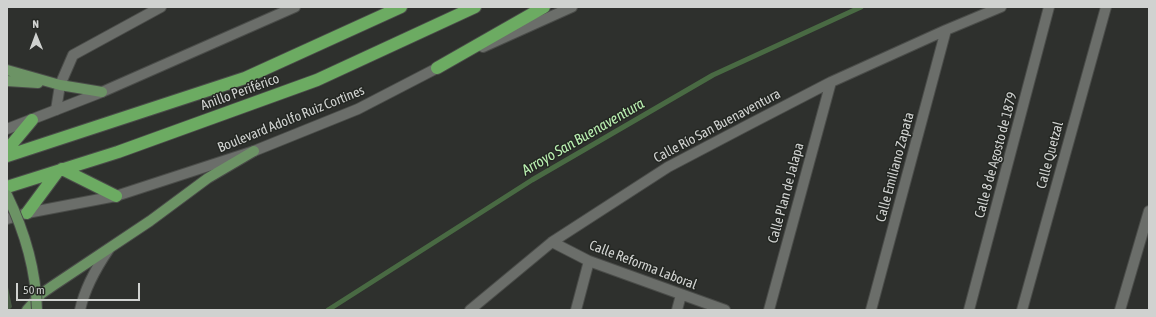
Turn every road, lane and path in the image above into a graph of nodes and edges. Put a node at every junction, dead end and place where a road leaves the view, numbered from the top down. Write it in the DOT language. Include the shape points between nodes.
graph roads {
  1 [pos="161,7"];
  2 [pos="295,7"];
  3 [pos="401,7"];
  4 [pos="475,7"];
  5 [pos="544,7"];
  6 [pos="572,7"];
  7 [pos="1001,7"];
  8 [pos="1049,7"];
  9 [pos="1106,7"];
  10 [pos="946,30"];
  11 [pos="438,68"];
  12 [pos="7,70"];
  13 [pos="7,81"];
  14 [pos="831,82"];
  15 [pos="60,85"];
  16 [pos="102,92"];
  17 [pos="56,110"];
  18 [pos="32,120"];
  19 [pos="7,129"];
  20 [pos="7,150"];
  21 [pos="254,151"];
  22 [pos="7,156"];
  23 [pos="60,170"];
  24 [pos="7,187"];
  25 [pos="7,195"];
  26 [pos="116,196"];
  27 [pos="1149,211"];
  28 [pos="27,213"];
  29 [pos="7,219"];
  30 [pos="552,242"];
  31 [pos="109,248"];
  32 [pos="589,261"];
  33 [pos="681,295"];
  34 [pos="27,310"];
  35 [pos="37,310"];
  36 [pos="80,310"];
  37 [pos="470,310"];
  38 [pos="576,310"];
  39 [pos="677,310"];
  40 [pos="725,310"];
  41 [pos="769,310"];
  42 [pos="870,310"];
  43 [pos="969,310"];
  44 [pos="1022,310"];
  45 [pos="1120,310"];
  1 -- 15 [label="street" via="73,55"];
  2 -- 16 [label="street"];
  3 -- 22 [label="highway, Anillo Periférico" via="245,78"];
  4 -- 23 [label="highway, Anillo Periférico" via="317,80 118,152"];
  5 -- 11 [label="highway"];
  6 -- 11 [label="street, Boulevard Adolfo Ruiz Cortines"];
  7 -- 10 [label="street, Calle Río San Buenaventura"];
  8 -- 43 [label="street, Calle 8 de Agosto de 1879"];
  9 -- 44 [label="street, Calle Quetzal"];
  10 -- 14 [label="street, Calle Río San Buenaventura"];
  10 -- 42 [label="street, Calle Emiliano Zapata"];
  11 -- 21 [label="street, Boulevard Adolfo Ruiz Cortines" via="358,109"];
  12 -- 15 [label="main road"];
  13 -- 15 [label="main road"];
  14 -- 30 [label="street, Calle Río San Buenaventura" via="668,167"];
  14 -- 41 [label="street, Calle Plan de Jalapa"];
  15 -- 16 [label="main road"];
  15 -- 17 [label="street"];
  16 -- 17 [label="street"];
  17 -- 18 [label="street"];
  18 -- 19 [label="street"];
  18 -- 20 [label="highway"];
  21 -- 26 [label="street, Boulevard Adolfo Ruiz Cortines"];
  21 -- 31 [label="main road" via="208,178"];
  23 -- 24 [label="highway, Anillo Periférico"];
  23 -- 26 [label="highway"];
  23 -- 28 [label="highway"];
  25 -- 35 [label="main road, bridge" via="28,251"];
  26 -- 28 [label="street, Boulevard Adolfo Ruiz Cortines"];
  27 -- 45 [label="street"];
  28 -- 29 [label="street, Boulevard Adolfo Ruiz Cortines"];
  30 -- 32 [label="street, Calle Reforma Laboral"];
  30 -- 37 [label="street, Calle Río San Buenaventura"];
  31 -- 34 [label="main road" via="41,294"];
  31 -- 36 [label="street" via="92,275"];
  32 -- 33 [label="street, Calle Reforma Laboral"];
  32 -- 38 [label="street"];
  33 -- 39 [label="street"];
  33 -- 40 [label="street, Calle Reforma Laboral"];
}
